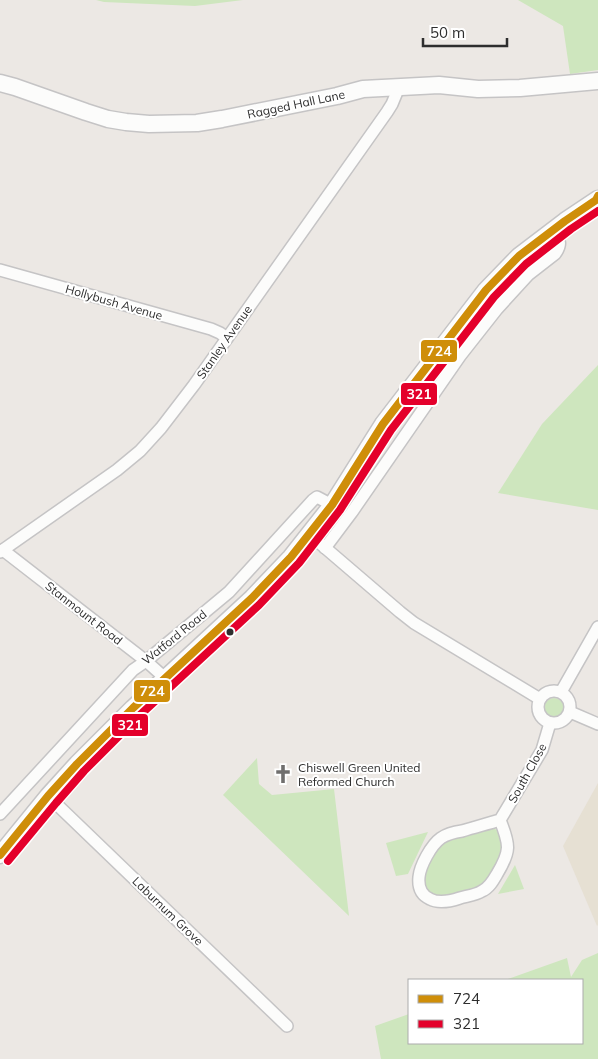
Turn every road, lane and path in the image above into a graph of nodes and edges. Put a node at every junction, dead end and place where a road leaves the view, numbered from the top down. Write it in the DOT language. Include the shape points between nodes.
graph roads {
  1 [pos="598,81"];
  2 [pos="0,83"];
  3 [pos="399,87"];
  4 [pos="597,198"];
  5 [pos="553,230"];
  6 [pos="0,270"];
  7 [pos="227,338"];
  8 [pos="332,505"];
  9 [pos="309,534"];
  10 [pos="324,548"];
  11 [pos="1,551"];
  12 [pos="598,627"];
  13 [pos="146,661"];
  14 [pos="165,678"];
  15 [pos="561,692"];
  16 [pos="540,699"];
  17 [pos="570,712"];
  18 [pos="550,724"];
  19 [pos="598,724"];
  20 [pos="48,796"];
  21 [pos="0,814"];
  22 [pos="500,820"];
  23 [pos="0,855"];
  24 [pos="287,1026"];
  1 -- 3 [label="main road, Ragged Hall Lane" via="512,88"];
  2 -- 3 [label="main road, Ragged Hall Lane" via="108,119 149,124 222,120 363,89"];
  3 -- 7 [label="street, Stanley Avenue" via="388,112"];
  4 -- 5 [label="main road, Watford Road"];
  5 -- 8 [label="main road, Watford Road" via="519,256 486,290 383,424"];
  5 -- 10 [label="street" via="560,242 558,250 528,275 460,356"];
  6 -- 7 [label="street, Hollybush Avenue" via="211,329"];
  7 -- 11 [label="street, Stanley Avenue" via="161,428 140,451"];
  8 -- 9 [label="main road, Watford Road"];
  8 -- 13 [label="street, Watford Road" via="317,497 313,500 229,592"];
  9 -- 10 [label="street"];
  9 -- 14 [label="main road, Watford Road" via="252,598"];
  10 -- 16 [label="street" via="414,623"];
  11 -- 13 [label="street, Stanmount Road"];
  12 -- 15 [label="street"];
  13 -- 14 [label="street, Stanmount Road"];
  13 -- 21 [label="street, Watford Road" via="133,670"];
  14 -- 20 [label="main road, Watford Road"];
  15 -- 16 [label="street" via="547,692"];
  15 -- 17 [label="street" via="570,703"];
  16 -- 18 [label="street" via="539,714"];
  17 -- 18 [label="street" via="564,720"];
  17 -- 19 [label="street"];
  18 -- 22 [label="street, South Close" via="542,750"];
  20 -- 23 [label="main road, Watford Road"];
  20 -- 24 [label="street, Laburnum Grove"];
  22 -- 22 [label="street" via="448,834 435,843 420,868 418,885 425,896 439,902 451,901 488,888 507,855 508,845"];
}
